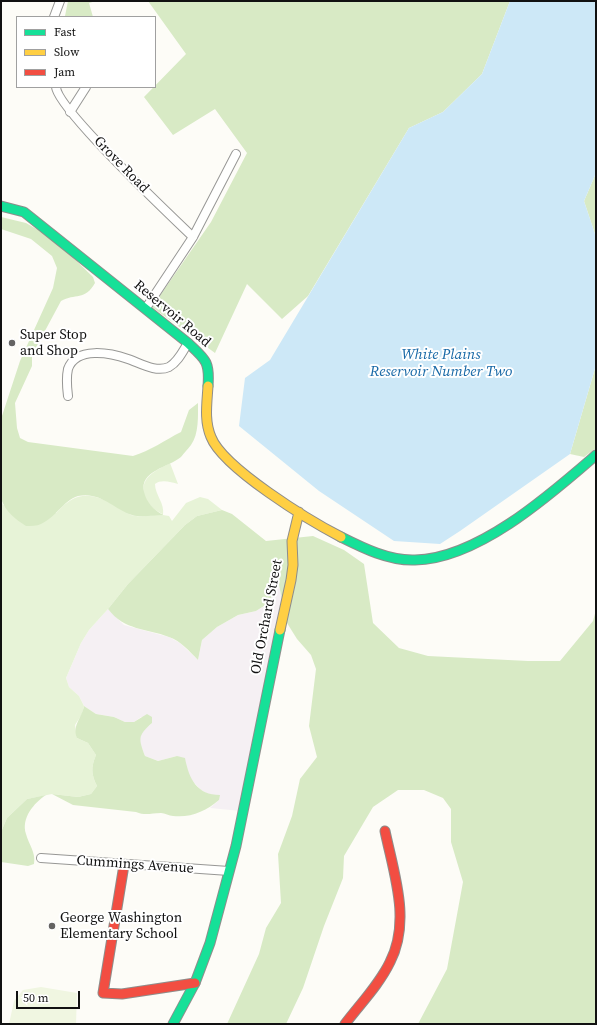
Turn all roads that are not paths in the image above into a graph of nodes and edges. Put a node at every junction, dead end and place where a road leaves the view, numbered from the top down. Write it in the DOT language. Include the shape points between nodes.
graph roads {
  1 [pos="60,1"];
  2 [pos="54,16"];
  3 [pos="56,88"];
  4 [pos="85,88"];
  5 [pos="70,112"];
  6 [pos="236,154"];
  7 [pos="1,206"];
  8 [pos="193,238"];
  9 [pos="146,308"];
  10 [pos="188,343"];
  11 [pos="68,396"];
  12 [pos="596,455"];
  13 [pos="299,512"];
  14 [pos="384,831"];
  15 [pos="41,858"];
  16 [pos="124,865"];
  17 [pos="229,871"];
  18 [pos="195,983"];
  19 [pos="173,1024"];
  20 [pos="345,1024"];
  1 -- 2 [label="street"];
  3 -- 5 [label="street, Grove Road" via="60,99"];
  4 -- 5 [label="street"];
  5 -- 8 [label="street, Grove Road"];
  6 -- 8 [label="street"];
  7 -- 9 [label="street, Reservoir Road" via="24,212"];
  8 -- 9 [label="street"];
  9 -- 10 [label="street, Reservoir Road"];
  10 -- 11 [label="street" via="174,363 168,367 155,369 127,358 98,353 77,357 68,370"];
  10 -- 13 [label="street, Reservoir Road" via="209,366 208,426 214,444 227,459"];
  12 -- 13 [label="street" via="496,531 449,553 431,558 404,560 382,555 342,537"];
  13 -- 17 [label="street, Old Orchard Street" via="292,541 291,580 243,815"];
  14 -- 20 [label="street" via="399,892 401,928 389,963"];
  15 -- 16 [label="street, Cummings Avenue"];
  16 -- 17 [label="street, Cummings Avenue"];
  16 -- 18 [label="street" via="103,993 123,994 181,983"];
  17 -- 18 [label="street, Old Orchard Street" via="210,943"];
  18 -- 19 [label="street, Old Orchard Street"];
}
